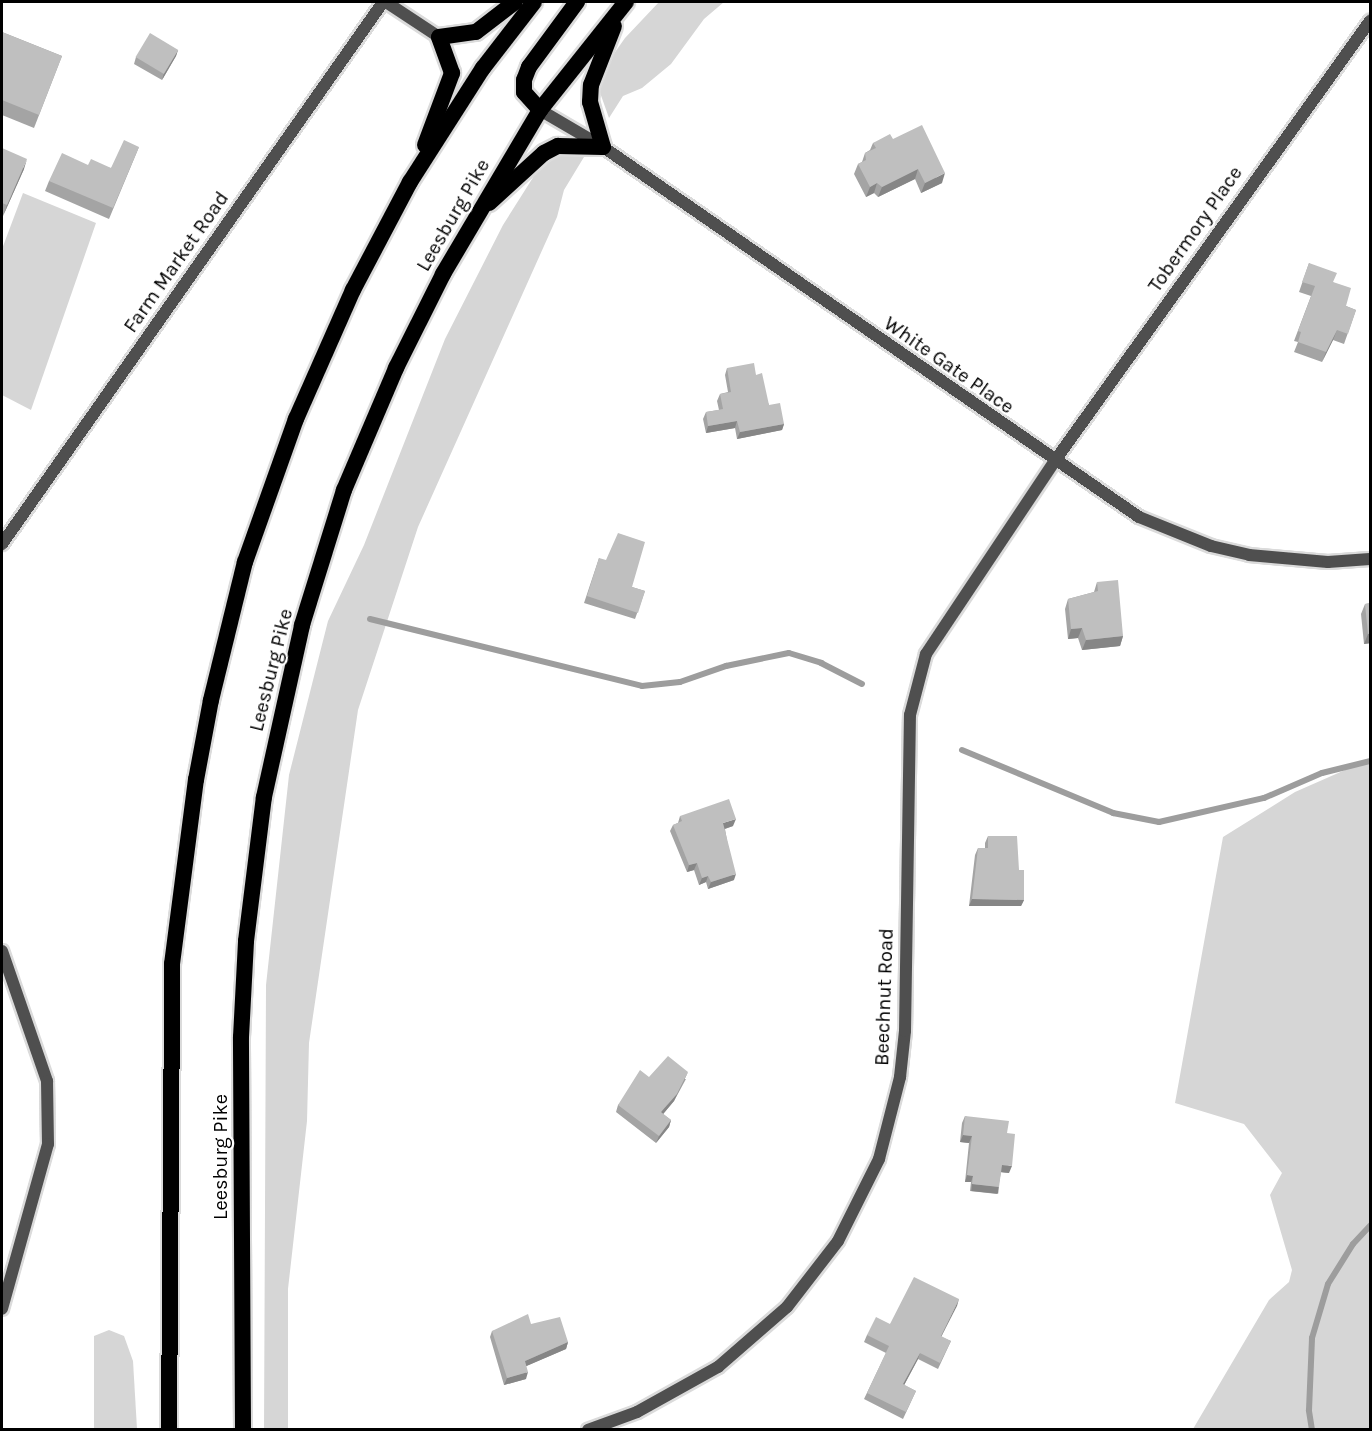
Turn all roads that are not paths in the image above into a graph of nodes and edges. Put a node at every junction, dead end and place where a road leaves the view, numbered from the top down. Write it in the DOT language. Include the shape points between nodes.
graph roads {
  1 [pos="385,2"];
  2 [pos="515,2"];
  3 [pos="534,2"];
  4 [pos="577,2"];
  5 [pos="626,2"];
  6 [pos="1371,21"];
  7 [pos="439,37"];
  8 [pos="540,110"];
  9 [pos="603,147"];
  10 [pos="410,182"];
  11 [pos="473,218"];
  12 [pos="1054,462"];
  13 [pos="2,544"];
  14 [pos="1371,559"];
  15 [pos="2,951"];
  16 [pos="2,1309"];
  17 [pos="169,1430"];
  18 [pos="243,1430"];
  19 [pos="588,1430"];
  1 -- 7 [label="street, Farm Market Road"];
  1 -- 13 [label="street, Farm Market Road"];
  2 -- 7 [label="highway" via="476,32"];
  3 -- 10 [label="highway" via="483,68"];
  4 -- 8 [label="highway" via="529,68 524,81 524,92"];
  5 -- 8 [label="highway, Leesburg Pike"];
  5 -- 9 [label="highway" via="591,85 590,102"];
  6 -- 12 [label="street, Tobermory Place"];
  7 -- 10 [label="highway" via="452,73"];
  8 -- 9 [label="street, White Gate Place"];
  8 -- 11 [label="highway, Leesburg Pike"];
  9 -- 11 [label="highway" via="571,144 544,153"];
  9 -- 12 [label="street, White Gate Place"];
  10 -- 17 [label="highway" via="353,290 296,419 245,562 211,700 172,964 168,1117"];
  11 -- 18 [label="highway, Leesburg Pike" via="396,368 344,490 302,625 264,797 246,941 241,1037"];
  12 -- 14 [label="street, White Gate Place" via="1139,517 1211,546 1288,561"];
  12 -- 19 [label="street, Beechnut Road" via="941,627 916,682 910,725 904,1043 892,1114 861,1201 816,1272 754,1339 679,1392"];
  15 -- 16 [label="street" via="47,1081 48,1144"];
}
